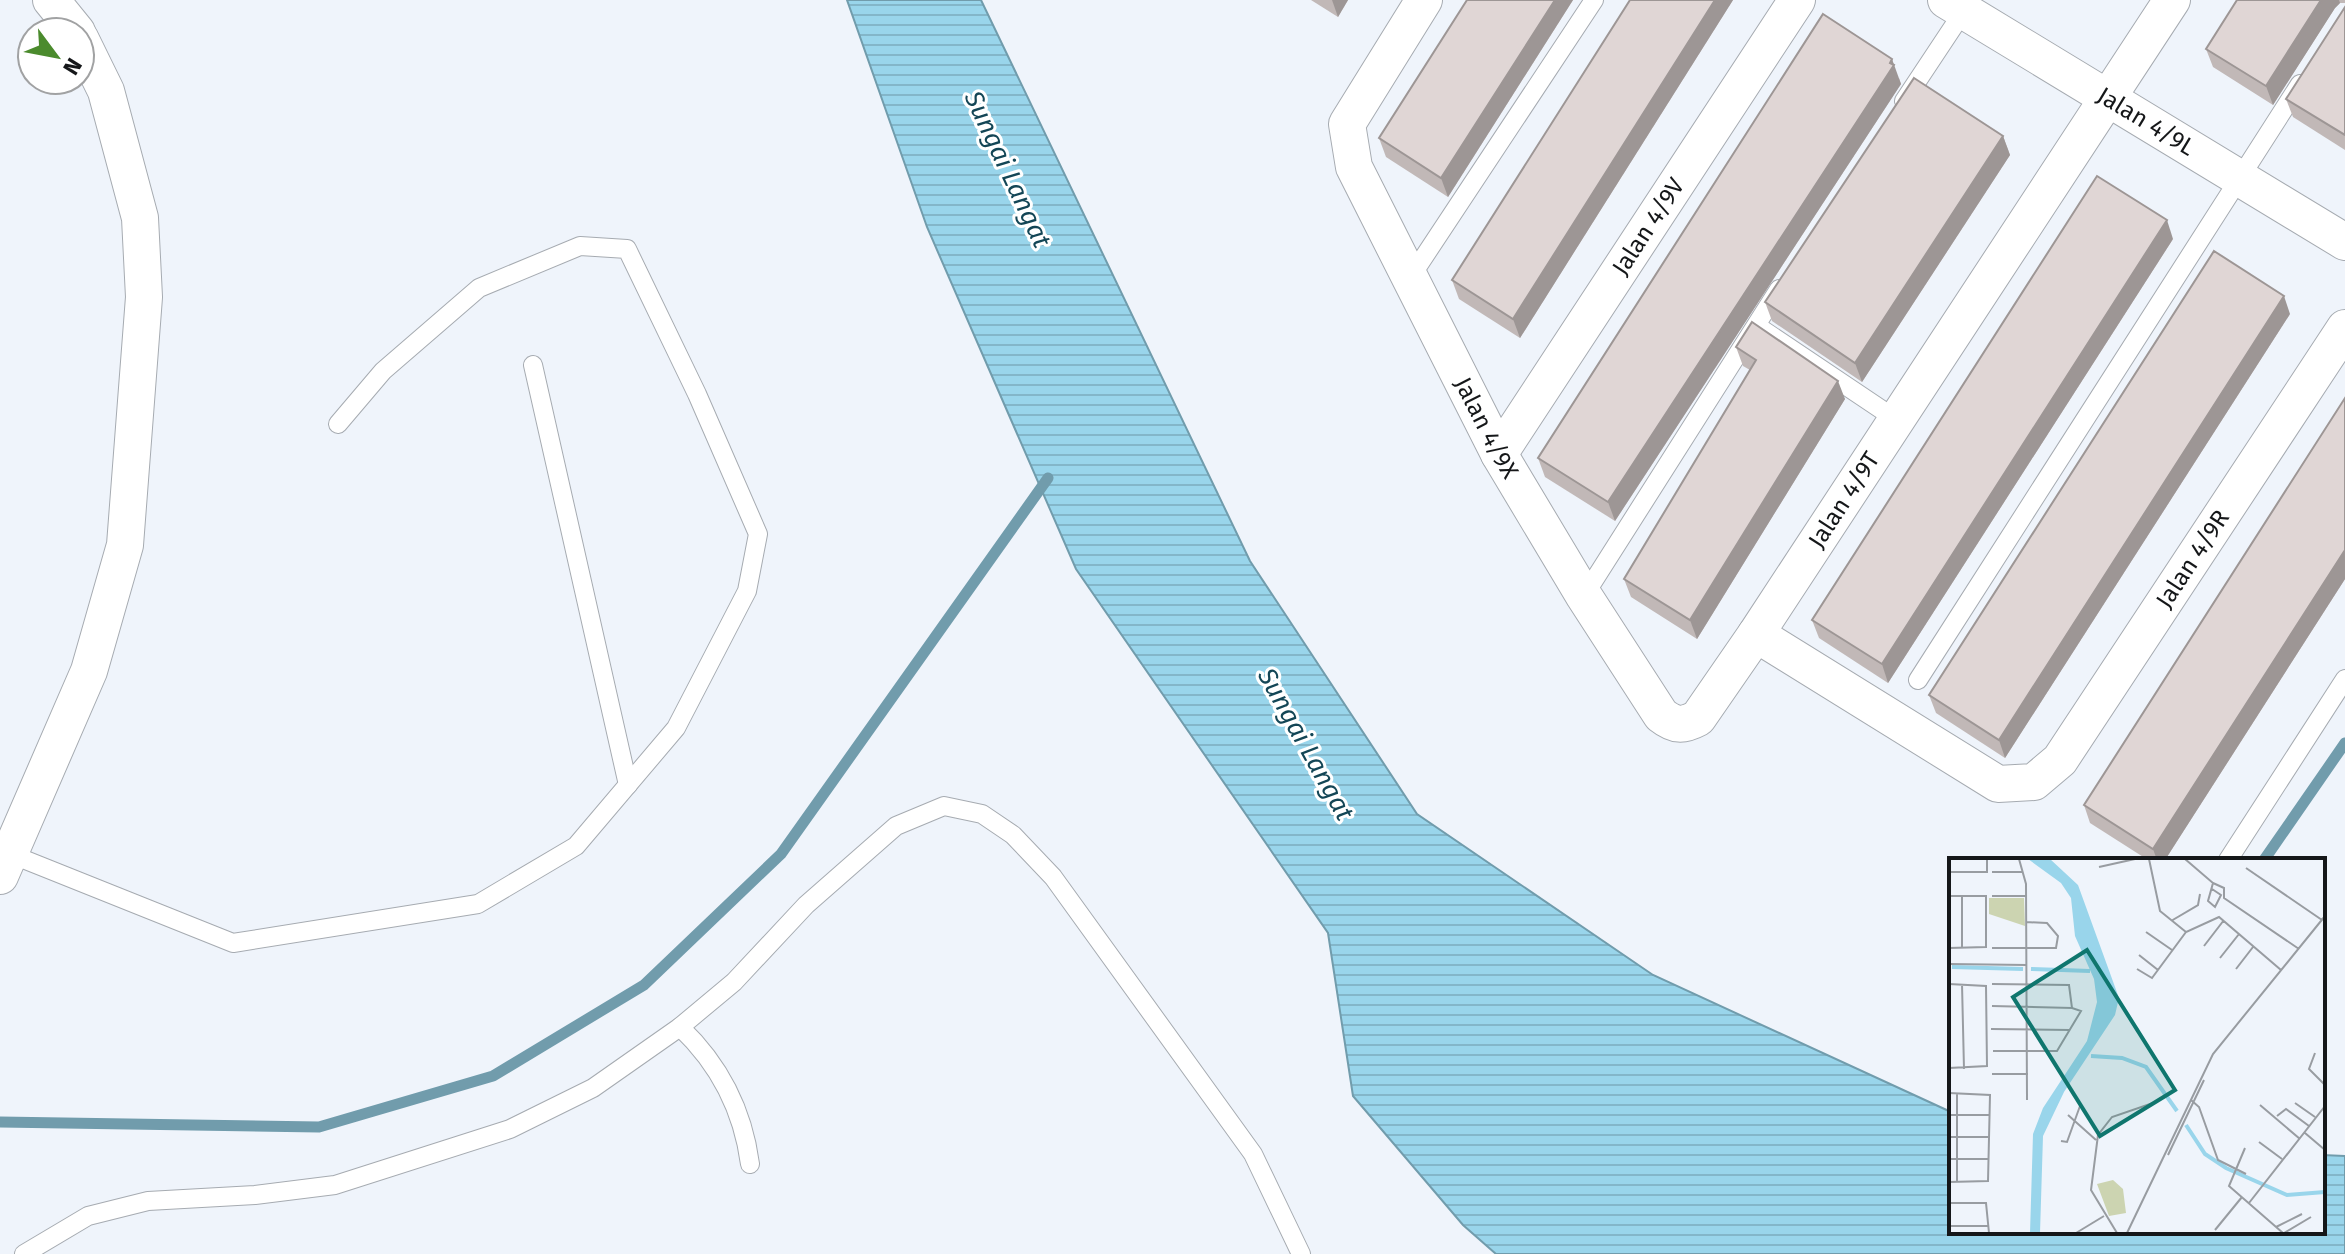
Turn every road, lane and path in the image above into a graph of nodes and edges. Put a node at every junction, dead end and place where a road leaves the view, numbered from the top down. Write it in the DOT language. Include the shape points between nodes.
graph roads {
  1 [pos="51,0"];
  2 [pos="1424,0"];
  3 [pos="1594,0"];
  4 [pos="1797,0"];
  5 [pos="2172,0"];
  6 [pos="1960,4"];
  7 [pos="64,16"];
  8 [pos="2313,65"];
  9 [pos="96,71"];
  10 [pos="2108,98"];
  11 [pos="1894,115"];
  12 [pos="2240,178"];
  13 [pos="2345,242"];
  14 [pos="1790,272"];
  15 [pos="1410,278"];
  16 [pos="1755,324"];
  17 [pos="2345,328"];
  18 [pos="533,365"];
  19 [pos="1897,420"];
  20 [pos="338,424"];
  21 [pos="1499,454"];
  22 [pos="1584,596"];
  23 [pos="1756,634"];
  24 [pos="2345,679"];
  25 [pos="1918,680"];
  26 [pos="628,785"];
  27 [pos="2229,858"];
  28 [pos="4,864"];
  29 [pos="680,1027"];
  30 [pos="750,1164"];
  31 [pos="24,1254"];
  32 [pos="1301,1254"];
  1 -- 7 [label="street"];
  2 -- 15 [label="street, Jalan 4/9X" via="1347,124 1354,167"];
  3 -- 15 [label="lane"];
  4 -- 21 [label="street, Jalan 4/9V"];
  5 -- 10 [label="street, Jalan 4/9T"];
  6 -- 10 [label="street, Jalan 4/9L"];
  6 -- 11 [label="lane"];
  8 -- 12 [label="lane"];
  9 -- 28 [label="street" via="140,218 144,297 125,545 89,671"];
  10 -- 12 [label="street, Jalan 4/9L"];
  10 -- 19 [label="street, Jalan 4/9T"];
  12 -- 13 [label="street, Jalan 4/9L"];
  12 -- 25 [label="lane"];
  14 -- 16 [label="lane"];
  15 -- 21 [label="street, Jalan 4/9X"];
  16 -- 19 [label="lane"];
  16 -- 22 [label="lane"];
  17 -- 23 [label="street, Jalan 4/9R" via="2060,760 2034,782 1998,784"];
  18 -- 26 [label="lane"];
  19 -- 23 [label="street, Jalan 4/9T"];
  20 -- 26 [label="lane" via="383,371 479,288 580,246 627,249 758,534 747,591 676,728"];
  21 -- 22 [label="street, Jalan 4/9X"];
  22 -- 23 [label="street, Jalan 4/9X" via="1672,724 1698,718"];
  24 -- 27 [label="lane"];
  26 -- 28 [label="lane" via="576,846 478,904 233,943"];
  29 -- 30 [label="lane" via="705,1051 729,1093"];
  29 -- 31 [label="lane" via="593,1088 510,1129 432,1157 335,1185 148,1201 88,1216"];
  29 -- 32 [label="lane" via="896,826 944,806 982,814 1013,835 1062,889 1253,1154"];
}
